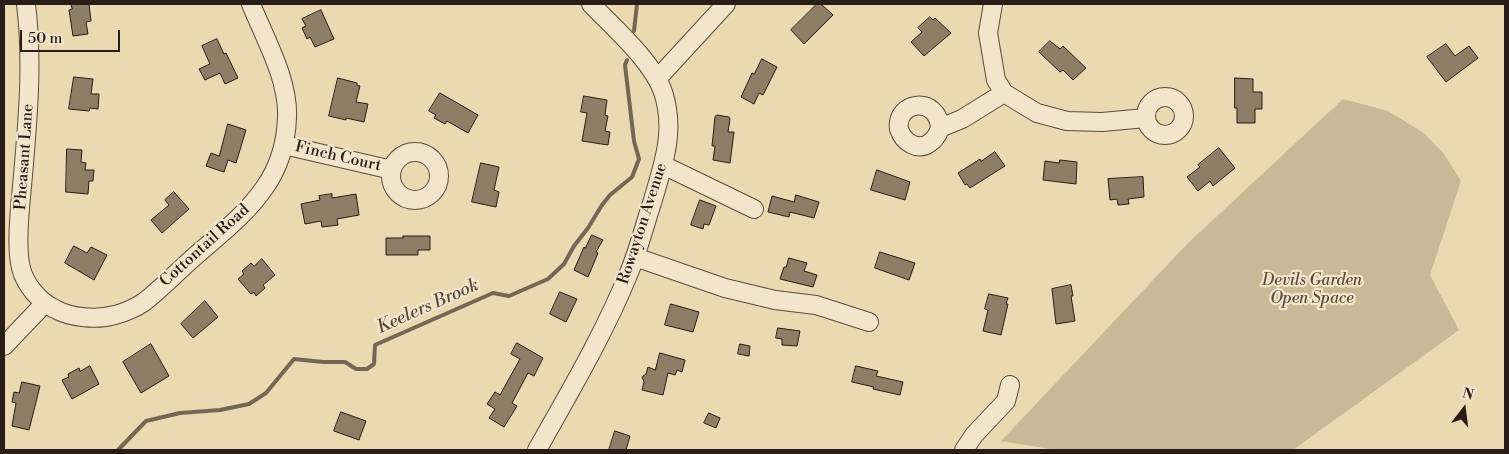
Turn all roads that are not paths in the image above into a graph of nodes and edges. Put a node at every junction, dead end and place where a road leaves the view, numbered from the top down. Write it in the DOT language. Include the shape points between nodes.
graph roads {
  1 [pos="26,4"];
  2 [pos="251,4"];
  3 [pos="591,4"];
  4 [pos="726,4"];
  5 [pos="993,4"];
  6 [pos="657,79"];
  7 [pos="1004,93"];
  8 [pos="1146,118"];
  9 [pos="940,128"];
  10 [pos="284,145"];
  11 [pos="663,165"];
  12 [pos="392,170"];
  13 [pos="754,209"];
  14 [pos="635,257"];
  15 [pos="44,304"];
  16 [pos="870,322"];
  17 [pos="4,346"];
  18 [pos="1010,385"];
  19 [pos="537,450"];
  20 [pos="964,450"];
  1 -- 15 [label="street, Pheasant Lane" via="29,99 19,242 21,269"];
  2 -- 10 [label="street, Cottontail Road" via="285,90 288,118"];
  3 -- 6 [label="street, Rowayton Avenue"];
  4 -- 6 [label="street"];
  5 -- 7 [label="street" via="988,33 996,80"];
  6 -- 11 [label="street, Rowayton Avenue" via="670,124"];
  7 -- 8 [label="street" via="1037,113 1068,121"];
  7 -- 9 [label="street"];
  10 -- 12 [label="street, Finch Court"];
  10 -- 15 [label="street, Cottontail Road" via="270,180 248,209 142,303 116,315 90,318 63,314"];
  11 -- 13 [label="street"];
  11 -- 14 [label="street, Rowayton Avenue"];
  14 -- 16 [label="street" via="725,288 816,305"];
  14 -- 19 [label="street, Rowayton Avenue" via="606,324"];
  15 -- 17 [label="street"];
  18 -- 20 [label="street" via="1006,401"];
}
